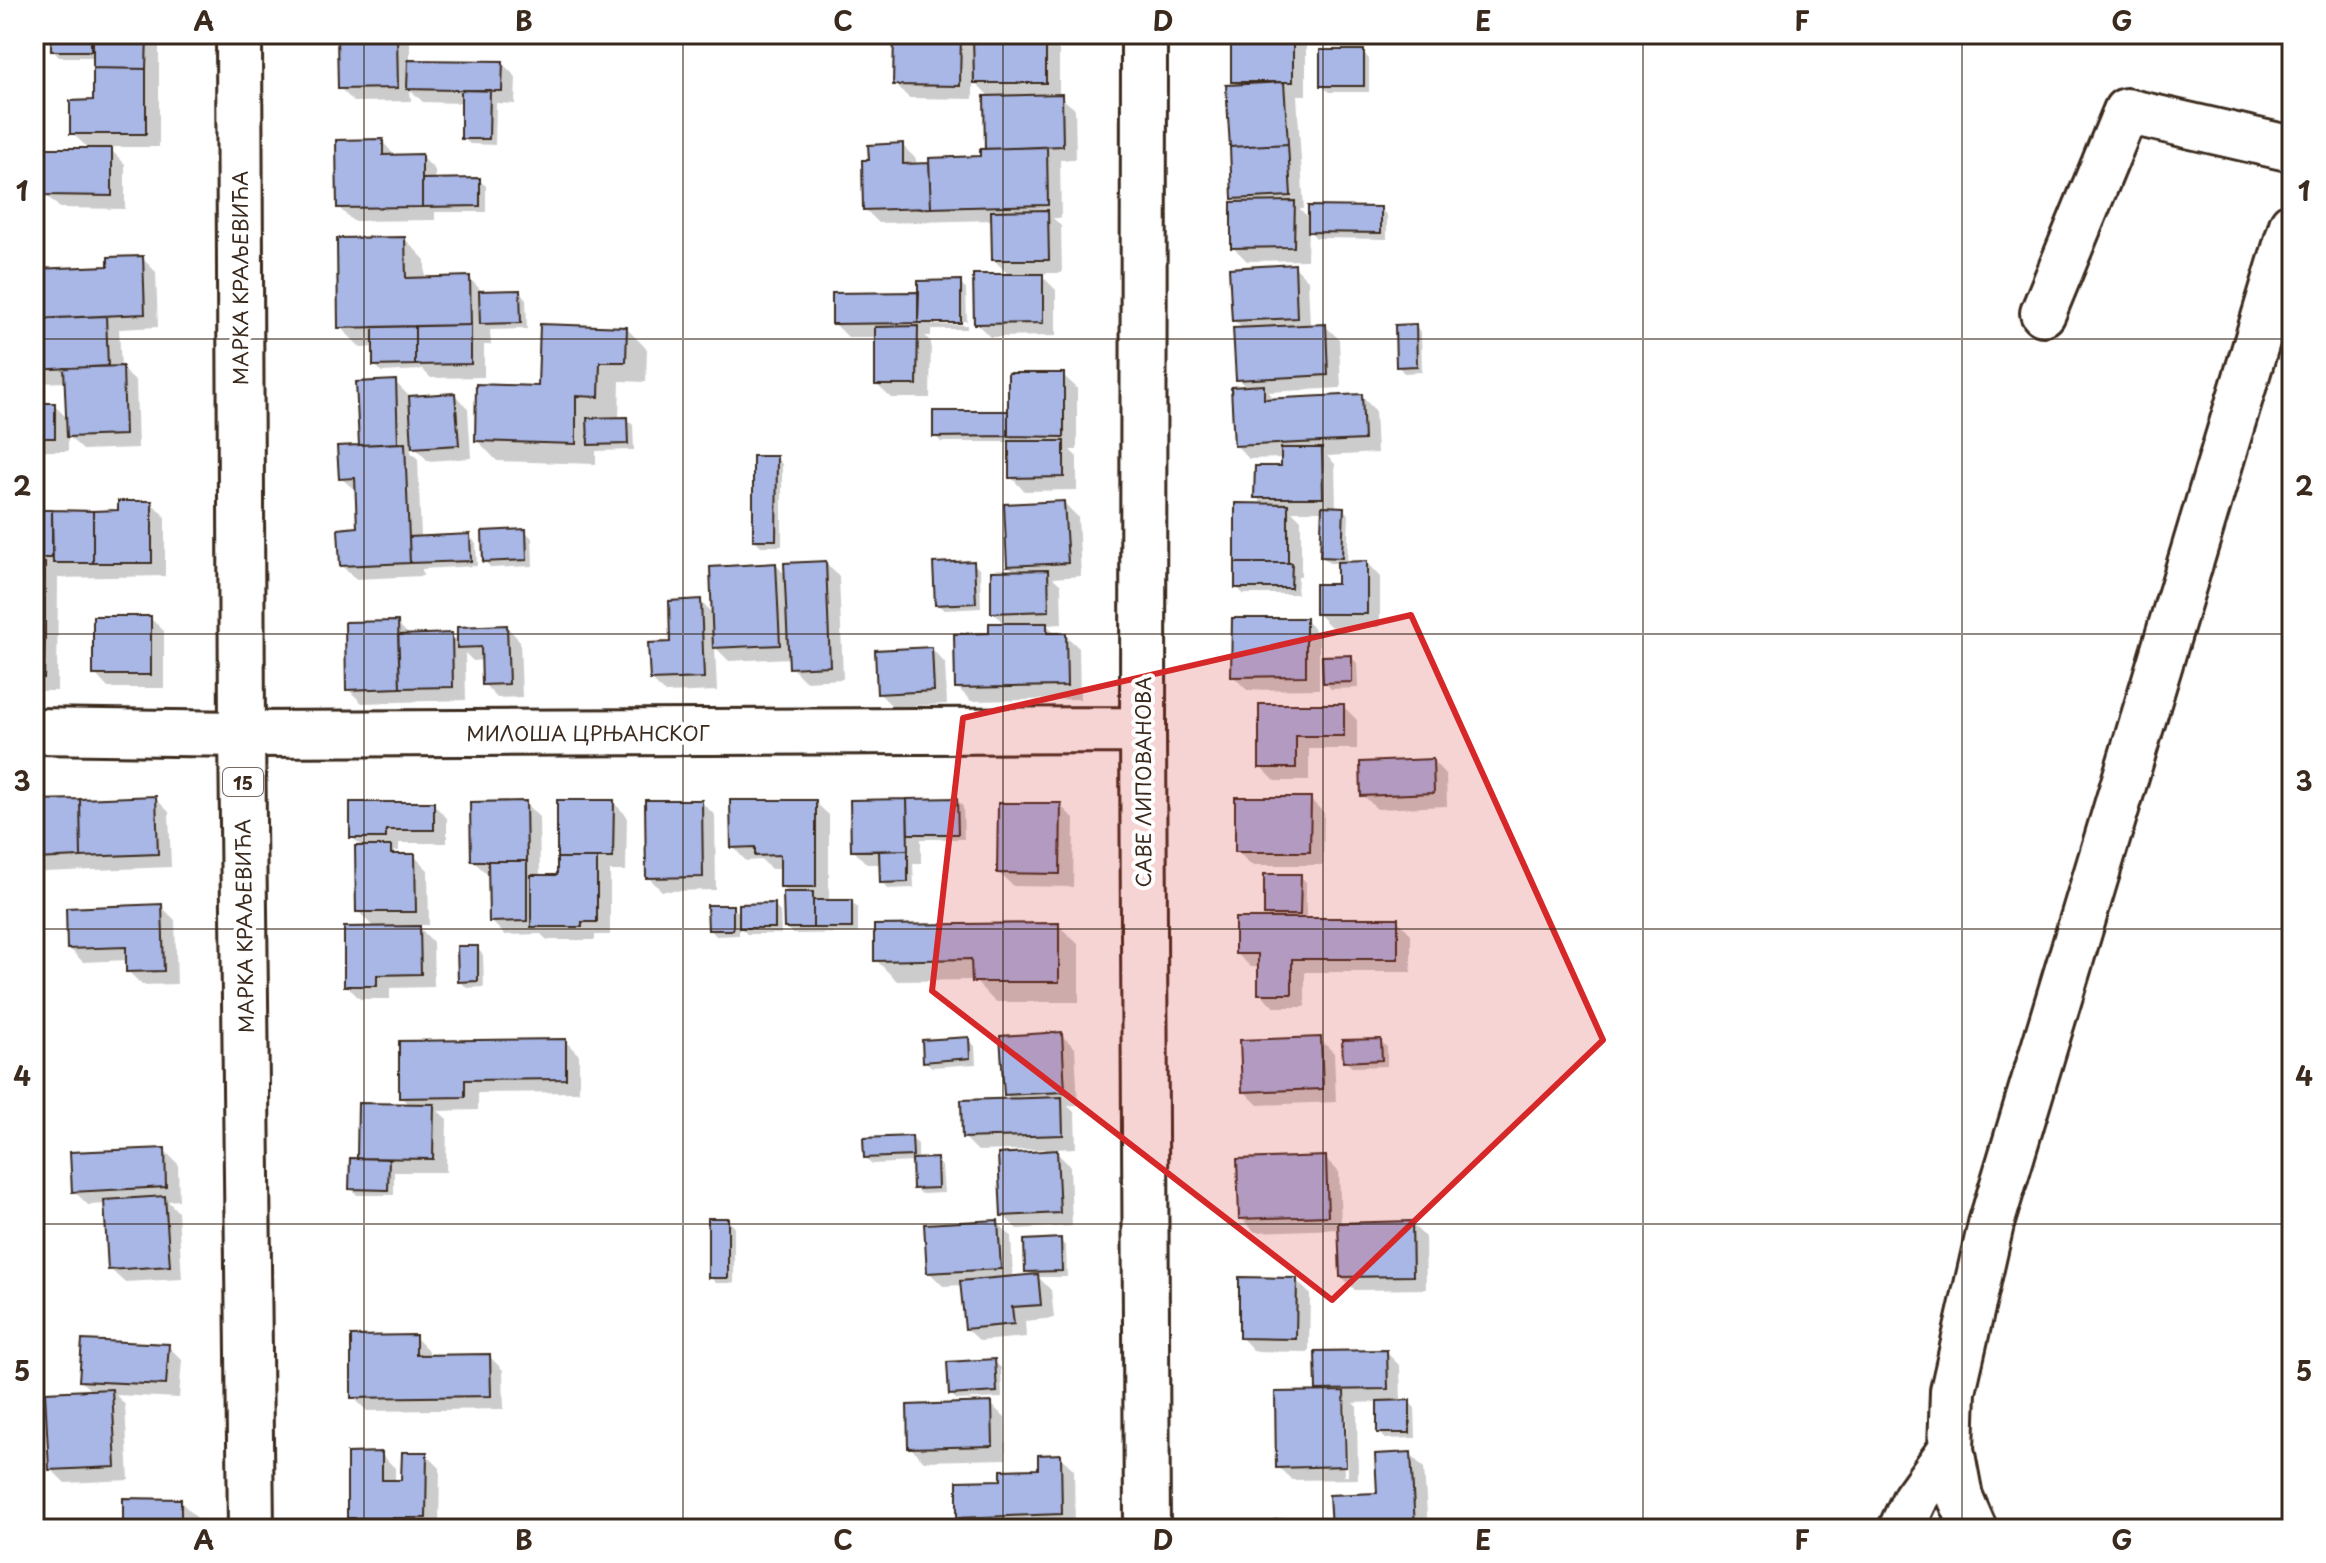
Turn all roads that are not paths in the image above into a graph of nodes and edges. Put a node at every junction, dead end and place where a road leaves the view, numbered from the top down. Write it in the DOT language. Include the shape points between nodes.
graph roads {
  1 [pos="239,34"];
  2 [pos="1144,34"];
  3 [pos="2292,149"];
  4 [pos="2292,225"];
  5 [pos="2043,313"];
  6 [pos="1143,730"];
  7 [pos="34,731"];
  8 [pos="242,734"];
  9 [pos="1951,1449"];
  10 [pos="251,1529"];
  11 [pos="1147,1529"];
  12 [pos="1901,1529"];
  13 [pos="1974,1529"];
  1 -- 8 [label="street, МАРКА КРАЉЕВИЋА / 15"];
  2 -- 6 [label="street, САВЕ ЛИПОВАНОВА"];
  3 -- 5 [label="street" via="2126,111"];
  4 -- 9 [label="street" via="1991,1224 1953,1391"];
  6 -- 8 [label="street, МИЛОША ЦРЊАНСКОГ"];
  6 -- 11 [label="street, САВЕ ЛИПОВАНОВА"];
  7 -- 8 [label="street, МИЛОША ЦРЊАНСКОГ"];
  8 -- 10 [label="street, МАРКА КРАЉЕВИЋА / 15"];
  9 -- 12 [label="street" via="1915,1499"];
  9 -- 13 [label="street" via="1960,1497"];
}
